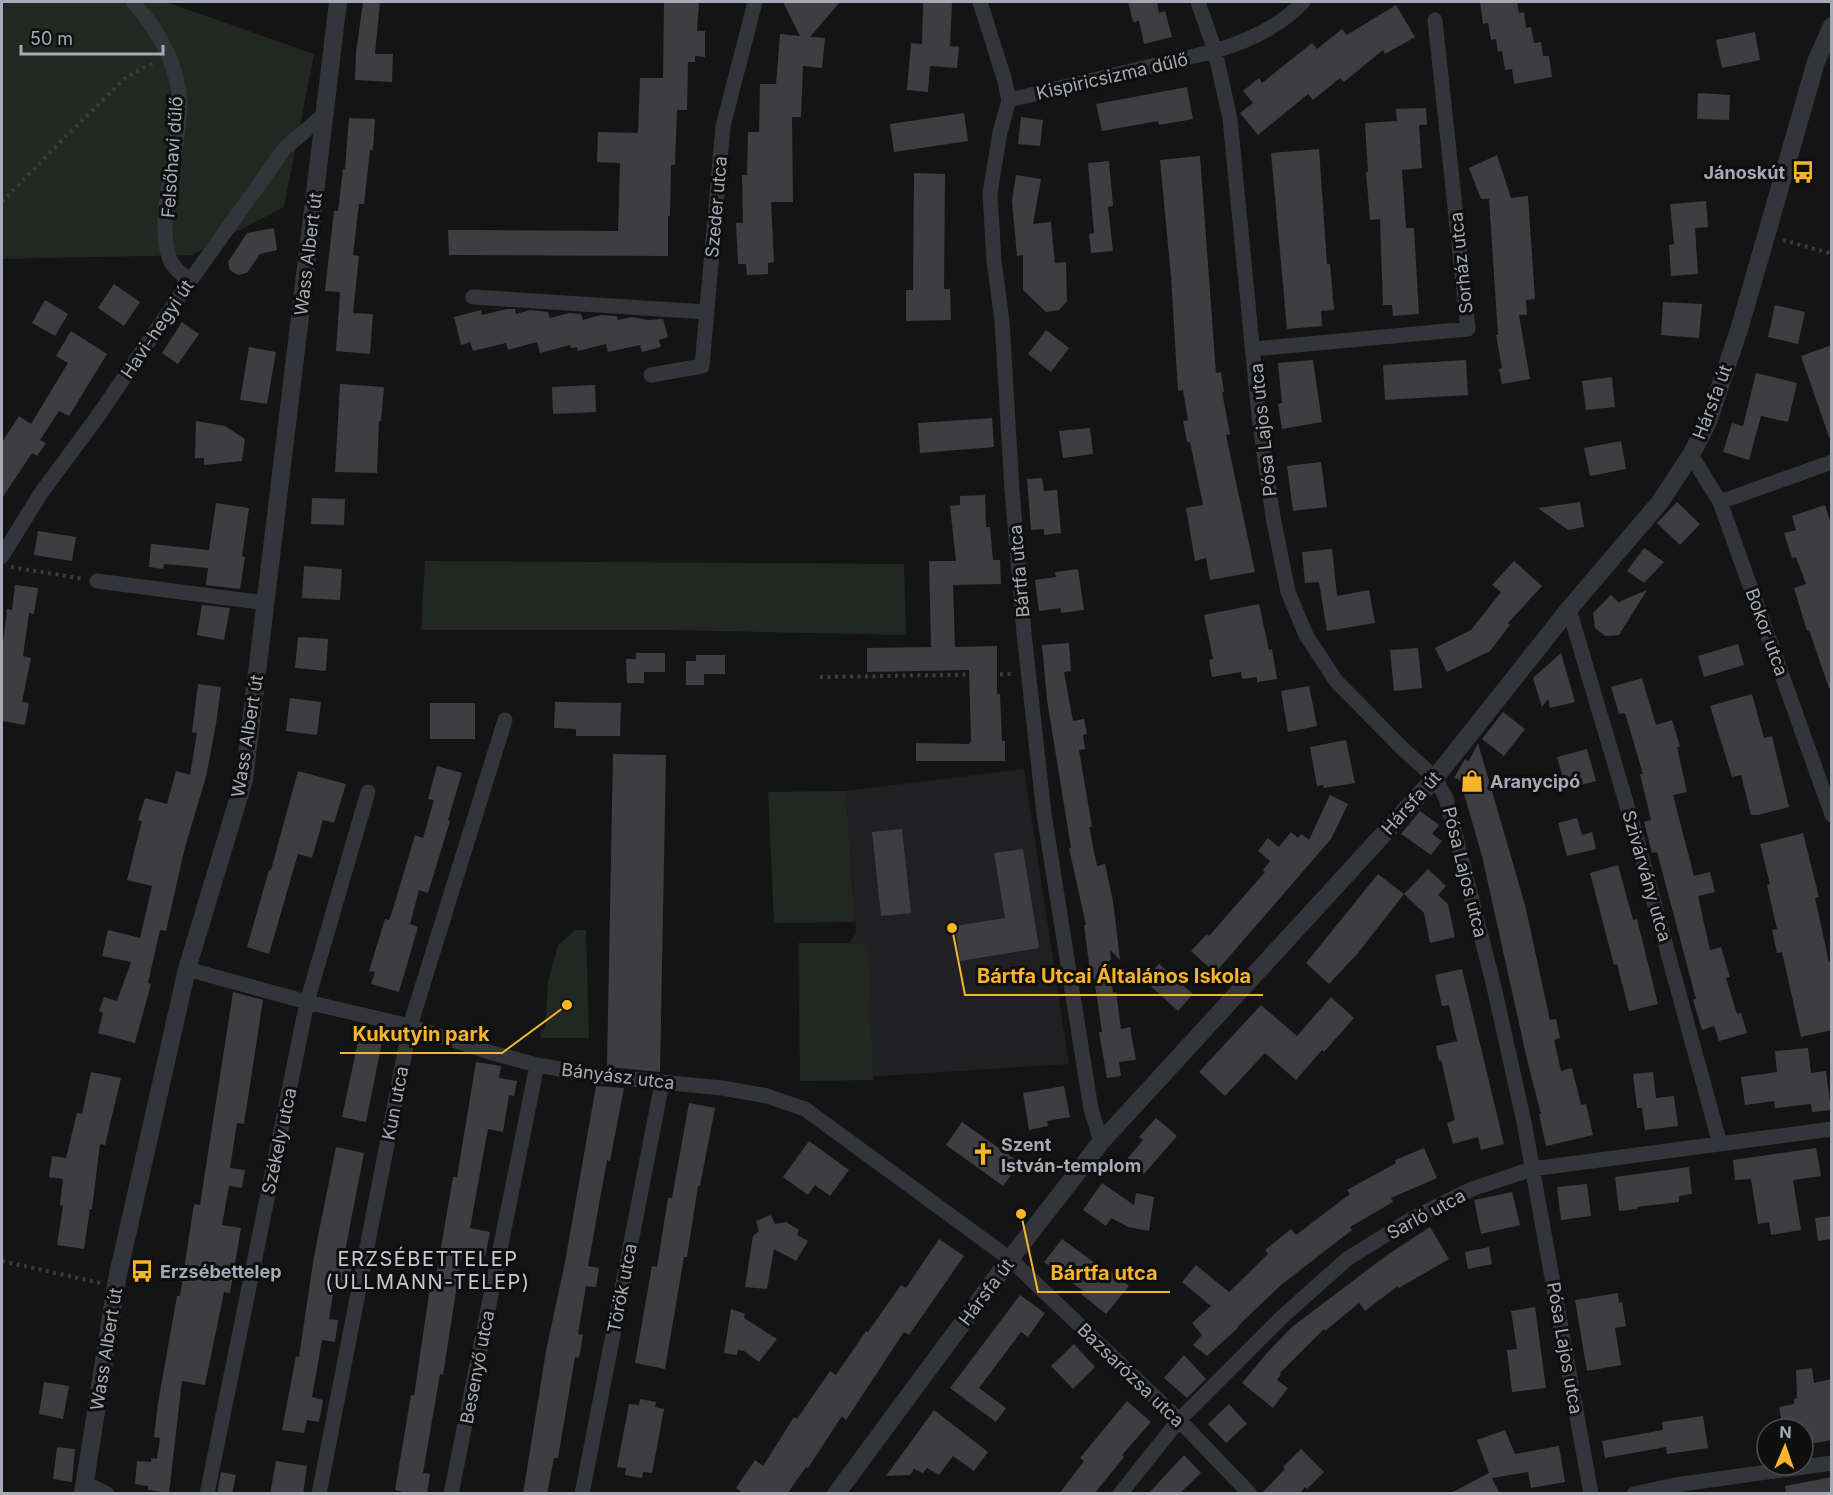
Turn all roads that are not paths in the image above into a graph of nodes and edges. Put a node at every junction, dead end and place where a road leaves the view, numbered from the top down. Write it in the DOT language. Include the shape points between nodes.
graph roads {
  1 [pos="133,2"];
  2 [pos="338,2"];
  3 [pos="755,2"];
  4 [pos="980,2"];
  5 [pos="1198,2"];
  6 [pos="1303,2"];
  7 [pos="1435,20"];
  8 [pos="1832,26"];
  9 [pos="1215,51"];
  10 [pos="1009,100"];
  11 [pos="326,113"];
  12 [pos="190,281"];
  13 [pos="472,297"];
  14 [pos="706,312"];
  15 [pos="1254,349"];
  16 [pos="651,375"];
  17 [pos="1690,455"];
  18 [pos="1832,462"];
  19 [pos="1720,502"];
  20 [pos="2,556"];
  21 [pos="97,581"];
  22 [pos="266,603"];
  23 [pos="1569,609"];
  24 [pos="505,720"];
  25 [pos="1436,777"];
  26 [pos="368,792"];
  27 [pos="1832,815"];
  28 [pos="188,969"];
  29 [pos="307,1002"];
  30 [pos="410,1026"];
  31 [pos="537,1065"];
  32 [pos="662,1083"];
  33 [pos="1832,1129"];
  34 [pos="1101,1142"];
  35 [pos="1719,1144"];
  36 [pos="1532,1169"];
  37 [pos="1010,1259"];
  38 [pos="1179,1420"];
  39 [pos="1832,1463"];
  40 [pos="84,1488"];
  41 [pos="107,1494"];
  42 [pos="207,1494"];
  43 [pos="319,1494"];
  44 [pos="451,1494"];
  45 [pos="582,1494"];
  46 [pos="836,1494"];
  47 [pos="1120,1494"];
  48 [pos="1250,1494"];
  49 [pos="1591,1494"];
  50 [pos="1634,1494"];
  1 -- 12 [label="street, Felsőhavi dűlő" via="160,37 176,80 180,104 166,235 170,260"];
  2 -- 11 [label="street, Wass Albert út"];
  3 -- 14 [label="street, Szeder utca" via="723,126"];
  4 -- 10 [label="street"];
  5 -- 9 [label="street"];
  6 -- 9 [label="street, Kispiricsizma dűlő" via="1285,20 1243,43"];
  7 -- 15 [label="street, Sorház utca" via="1468,329"];
  8 -- 17 [label="street, Hársfa út" via="1816,62 1739,330 1708,422"];
  9 -- 10 [label="street, Kispiricsizma dűlő"];
  9 -- 15 [label="street, Pósa Lajos utca" via="1230,118"];
  10 -- 34 [label="street, Bártfa utca" via="990,193 1012,490 1044,814 1091,1109"];
  11 -- 12 [label="street, Havi-hegyi út" via="285,148"];
  11 -- 22 [label="street, Wass Albert út"];
  12 -- 20 [label="street, Havi-hegyi út" via="41,493"];
  13 -- 14 [label="street"];
  14 -- 16 [label="street, Szeder utca" via="702,366"];
  15 -- 25 [label="street, Pósa Lajos utca" via="1273,517 1288,592 1306,635 1336,681 1402,750"];
  17 -- 19 [label="street, Bokor utca"];
  17 -- 23 [label="street, Hársfa út" via="1660,502"];
  18 -- 19 [label="street"];
  19 -- 27 [label="street, Bokor utca"];
  21 -- 22 [label="street"];
  22 -- 28 [label="street, Wass Albert út" via="244,780"];
  23 -- 25 [label="street, Hársfa út"];
  23 -- 35 [label="street, Szivárvány utca" via="1634,829"];
  24 -- 30 [label="street, Kun utca"];
  25 -- 34 [label="street, Hársfa út"];
  25 -- 36 [label="street, Pósa Lajos utca" via="1446,798 1494,987"];
  26 -- 29 [label="street, Székely utca"];
  28 -- 29 [label="street, Bányász utca"];
  28 -- 40 [label="street, Wass Albert út" via="116,1287"];
  29 -- 30 [label="street, Bányász utca"];
  29 -- 42 [label="street, Székely utca"];
  30 -- 31 [label="street, Bányász utca"];
  30 -- 43 [label="street, Kun utca"];
  31 -- 32 [label="street, Bányász utca"];
  31 -- 44 [label="street, Besenyő utca"];
  32 -- 37 [label="street, Bányász utca" via="767,1096 805,1109"];
  32 -- 45 [label="street, Török utca"];
  33 -- 35 [label="street, Sarló utca"];
  34 -- 37 [label="street, Hársfa út"];
  35 -- 36 [label="street, Sarló utca"];
  36 -- 38 [label="street, Sarló utca" via="1472,1189 1413,1218 1347,1259 1282,1317"];
  36 -- 49 [label="street, Pósa Lajos utca"];
  37 -- 38 [label="street, Bazsarózsa utca"];
  37 -- 46 [label="street, Hársfa út"];
  38 -- 47 [label="street, Sarló utca"];
  38 -- 48 [label="street, Bazsarózsa utca"];
  39 -- 50 [label="street"];
  40 -- 41 [label="street"];
}
